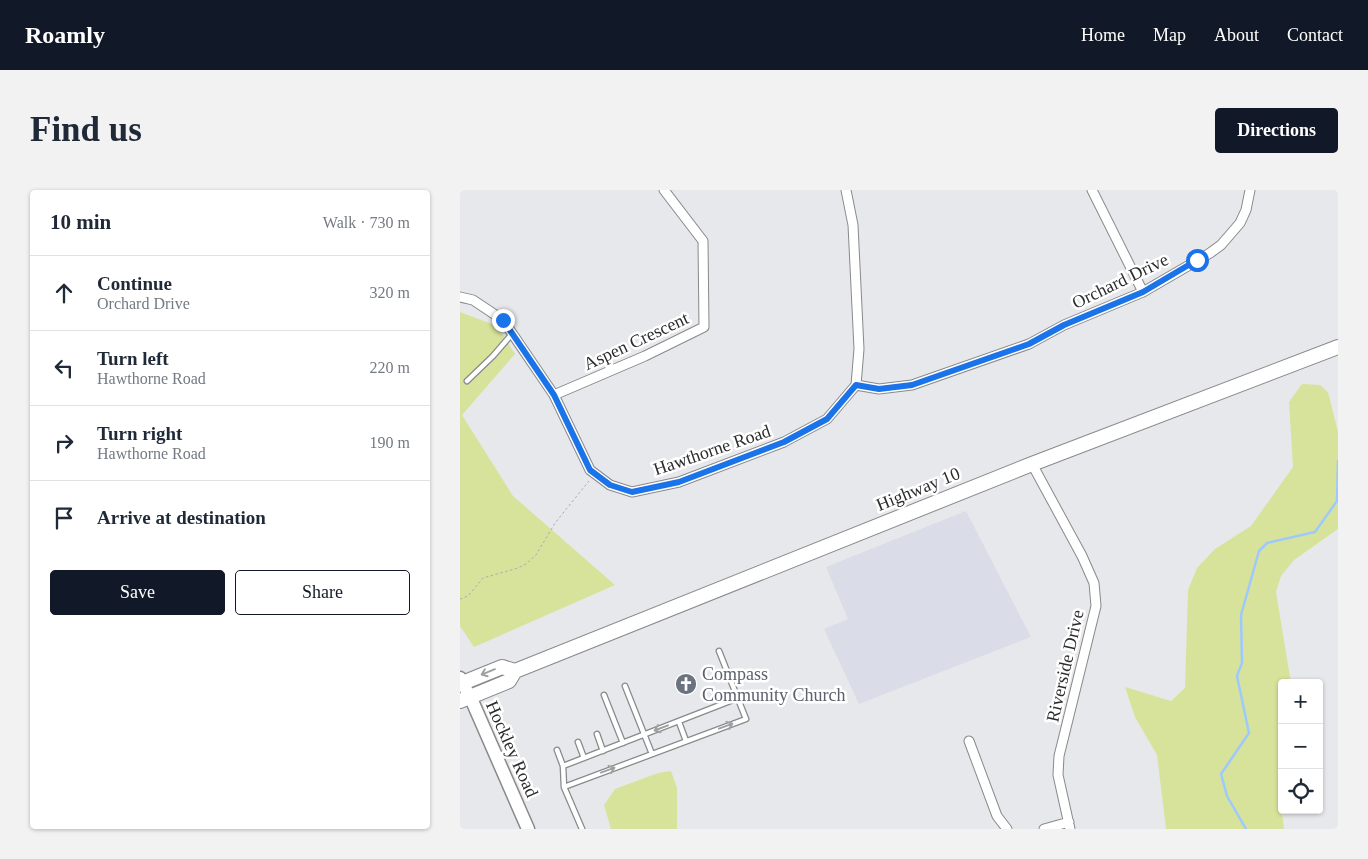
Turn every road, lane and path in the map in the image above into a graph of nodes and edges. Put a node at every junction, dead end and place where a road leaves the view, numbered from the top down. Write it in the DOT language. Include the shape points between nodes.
graph roads {
  1 [pos="664,190"];
  2 [pos="846,190"];
  3 [pos="1092,190"];
  4 [pos="1250,190"];
  5 [pos="1143,292"];
  6 [pos="460,297"];
  7 [pos="512,334"];
  8 [pos="1338,347"];
  9 [pos="467,381"];
  10 [pos="856,385"];
  11 [pos="554,395"];
  12 [pos="1032,464"];
  13 [pos="595,474"];
  14 [pos="460,599"];
  15 [pos="719,650"];
  16 [pos="514,671"];
  17 [pos="461,681"];
  18 [pos="625,686"];
  19 [pos="604,695"];
  20 [pos="738,698"];
  21 [pos="465,699"];
  22 [pos="679,722"];
  23 [pos="597,734"];
  24 [pos="644,735"];
  25 [pos="686,741"];
  26 [pos="578,742"];
  27 [pos="969,742"];
  28 [pos="623,743"];
  29 [pos="557,750"];
  30 [pos="603,751"];
  31 [pos="652,754"];
  32 [pos="584,758"];
  33 [pos="563,766"];
  34 [pos="564,787"];
  35 [pos="1069,826"];
  36 [pos="528,829"];
  37 [pos="582,829"];
  38 [pos="1007,829"];
  39 [pos="1044,829"];
  1 -- 11 [label="street, Aspen Crescent" via="703,241 704,327"];
  2 -- 10 [label="street" via="853,225 859,349"];
  3 -- 5 [label="street"];
  4 -- 5 [label="street, Orchard Drive" via="1240,223 1222,245"];
  5 -- 10 [label="street, Orchard Drive" via="1064,325 1029,344 912,385 879,389"];
  6 -- 7 [label="street, Hawthorne Road" via="473,300 503,320"];
  7 -- 9 [label="lane"];
  7 -- 11 [label="street, Hawthorne Road"];
  8 -- 12 [label="highway, Highway 10"];
  10 -- 13 [label="street, Hawthorne Road" via="827,419 784,442 679,482 632,492 610,485"];
  11 -- 13 [label="street, Hawthorne Road" via="590,470"];
  12 -- 16 [label="highway, Highway 10"];
  12 -- 35 [label="street, Riverside Drive" via="1094,583 1096,606 1059,756 1058,775"];
  13 -- 14 [label="path" via="555,523 536,555 518,568 483,578 468,596"];
  15 -- 20 [label="lane"];
  16 -- 17 [label="highway, Highway 10, one-way" via="502,667"];
  16 -- 21 [label="highway, Highway 10" via="509,681"];
  17 -- 21 [label="main road, Hockley Road"];
  18 -- 24 [label="lane"];
  19 -- 28 [label="lane"];
  20 -- 22 [label="lane"];
  25 -- 20 [label="lane, one-way" via="746,719"];
  21 -- 36 [label="main road, Hockley Road"];
  22 -- 24 [label="lane, one-way"];
  22 -- 25 [label="lane"];
  23 -- 30 [label="lane"];
  24 -- 28 [label="lane"];
  24 -- 31 [label="lane"];
  25 -- 31 [label="lane"];
  26 -- 32 [label="lane"];
  27 -- 38 [label="street" via="997,816"];
  28 -- 30 [label="lane"];
  29 -- 33 [label="lane"];
  30 -- 32 [label="lane"];
  34 -- 31 [label="lane, one-way"];
  32 -- 33 [label="lane"];
  33 -- 34 [label="lane"];
  34 -- 37 [label="lane"];
  35 -- 39 [label="street"];
}
